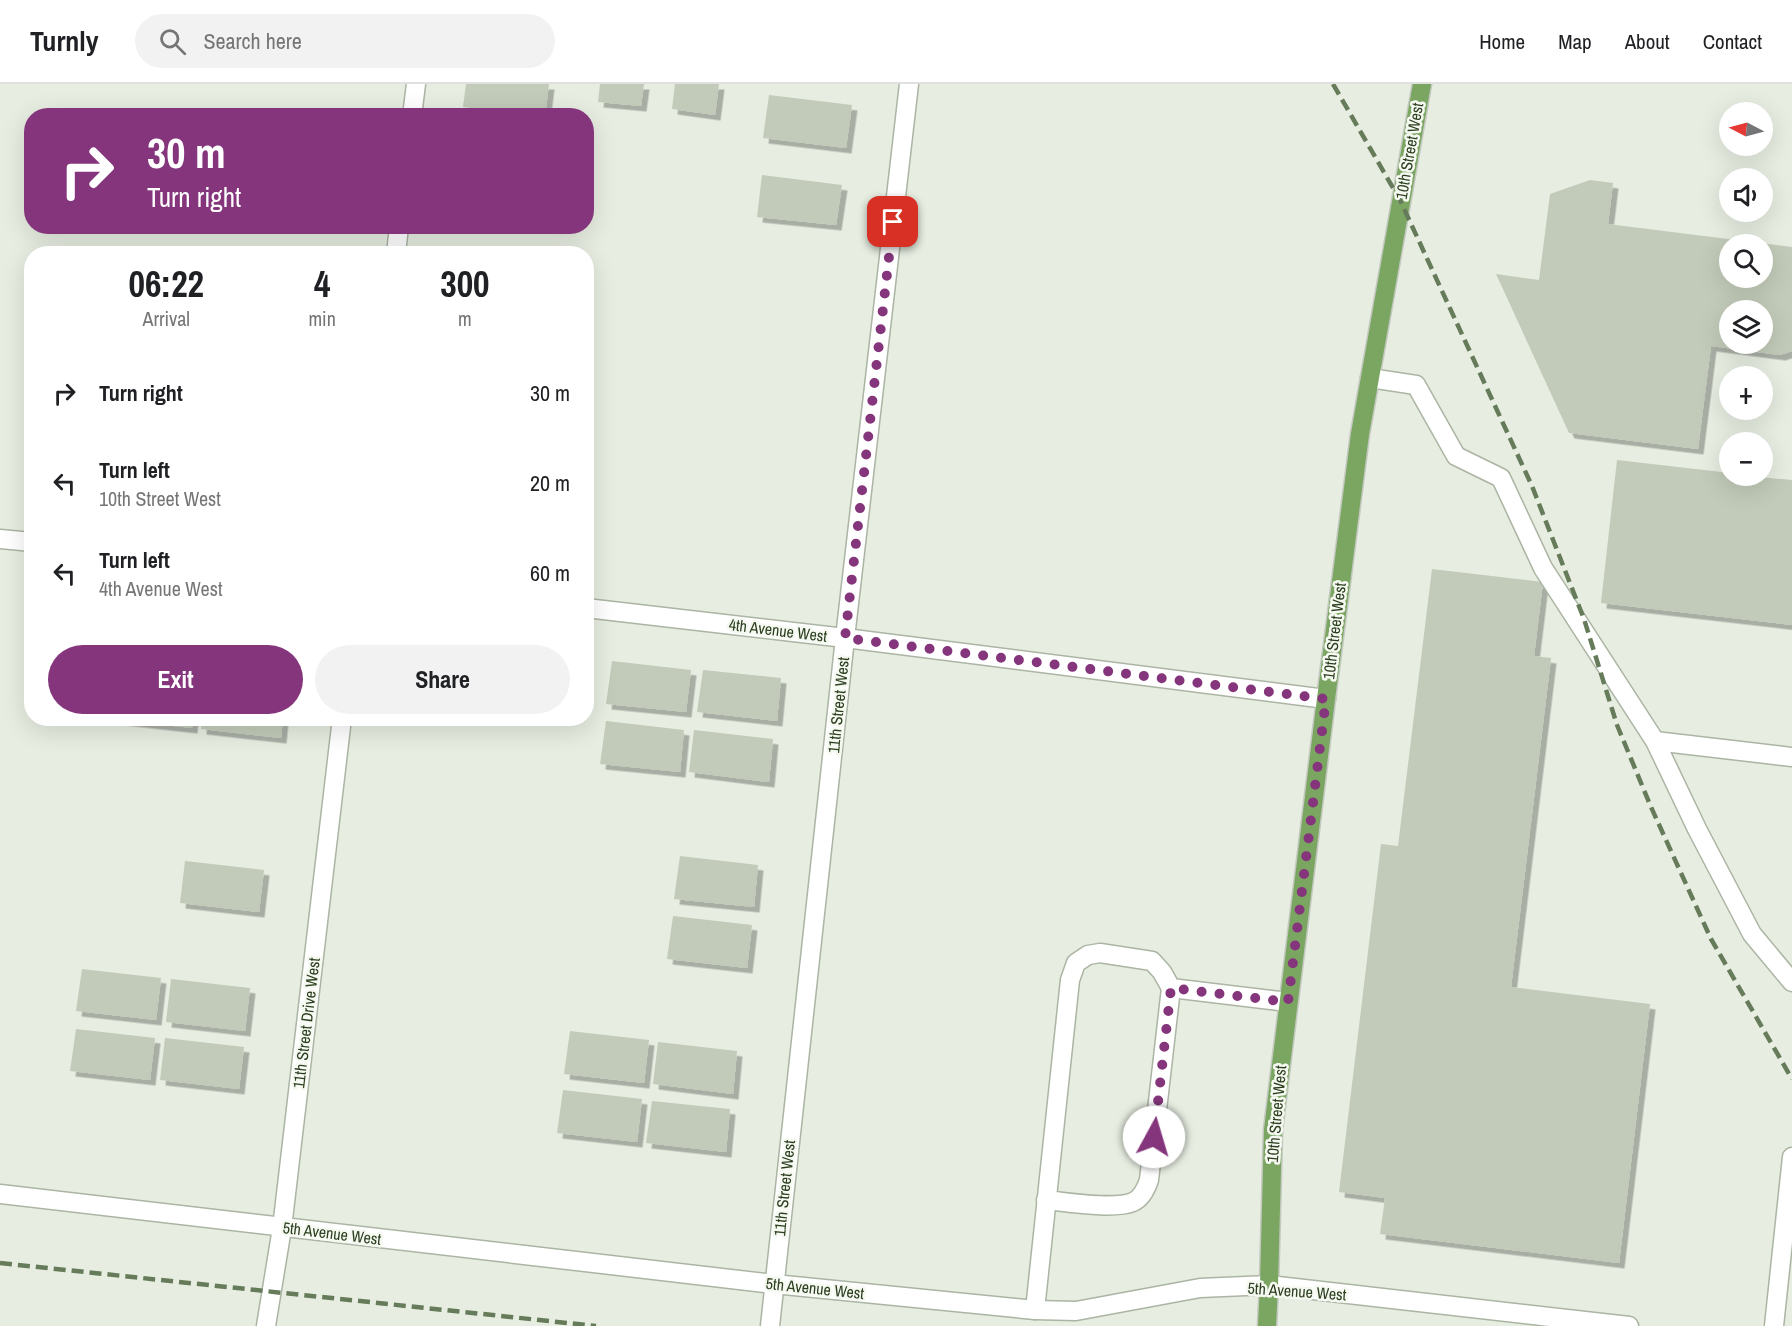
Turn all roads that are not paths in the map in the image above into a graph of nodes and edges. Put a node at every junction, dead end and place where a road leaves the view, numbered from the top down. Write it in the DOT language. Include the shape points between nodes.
graph roads {
  1 [pos="416,84"];
  2 [pos="909,84"];
  3 [pos="1422,84"];
  4 [pos="413,108"];
  5 [pos="1370,378"];
  6 [pos="0,539"];
  7 [pos="24,542"];
  8 [pos="594,609"];
  9 [pos="845,638"];
  10 [pos="1326,699"];
  11 [pos="341,726"];
  12 [pos="1655,741"];
  13 [pos="1792,757"];
  14 [pos="1792,982"];
  15 [pos="1171,988"];
  16 [pos="1288,1002"];
  17 [pos="1792,1157"];
  18 [pos="0,1194"];
  19 [pos="1046,1200"];
  20 [pos="282,1228"];
  21 [pos="774,1284"];
  22 [pos="1269,1285"];
  23 [pos="1035,1310"];
  24 [pos="266,1326"];
  25 [pos="770,1326"];
  26 [pos="1267,1326"];
  27 [pos="1629,1326"];
  28 [pos="1774,1326"];
  1 -- 4 [label="street"];
  2 -- 9 [label="street, 11th Street West"];
  3 -- 5 [label="main road, 10th Street West"];
  5 -- 10 [label="main road, 10th Street West"];
  5 -- 12 [label="street" via="1416,385 1456,456 1501,478 1543,568"];
  6 -- 7 [label="street"];
  8 -- 9 [label="street, 4th Avenue West"];
  9 -- 10 [label="street, 4th Avenue West"];
  9 -- 21 [label="street, 11th Street West"];
  10 -- 16 [label="main road, 10th Street West"];
  11 -- 20 [label="street, 11th Street Drive West"];
  12 -- 13 [label="street"];
  12 -- 14 [label="street" via="1752,934"];
  15 -- 16 [label="street"];
  15 -- 19 [label="street" via="1149,1180 1144,1193 1134,1202 1120,1206"];
  15 -- 19 [label="street" via="1152,961 1100,953 1076,963 1070,980"];
  16 -- 22 [label="main road, 10th Street West" via="1273,1130"];
  17 -- 28 [label="street"];
  18 -- 20 [label="street, 5th Avenue West"];
  19 -- 23 [label="street"];
  20 -- 21 [label="street, 5th Avenue West"];
  20 -- 24 [label="street, 11th Street Drive West"];
  21 -- 23 [label="street, 5th Avenue West"];
  21 -- 25 [label="street, 11th Street West"];
  22 -- 23 [label="street, 5th Avenue West" via="1200,1288 1076,1311"];
  22 -- 26 [label="main road, 10th Street West"];
  22 -- 27 [label="street, 5th Avenue West"];
}
